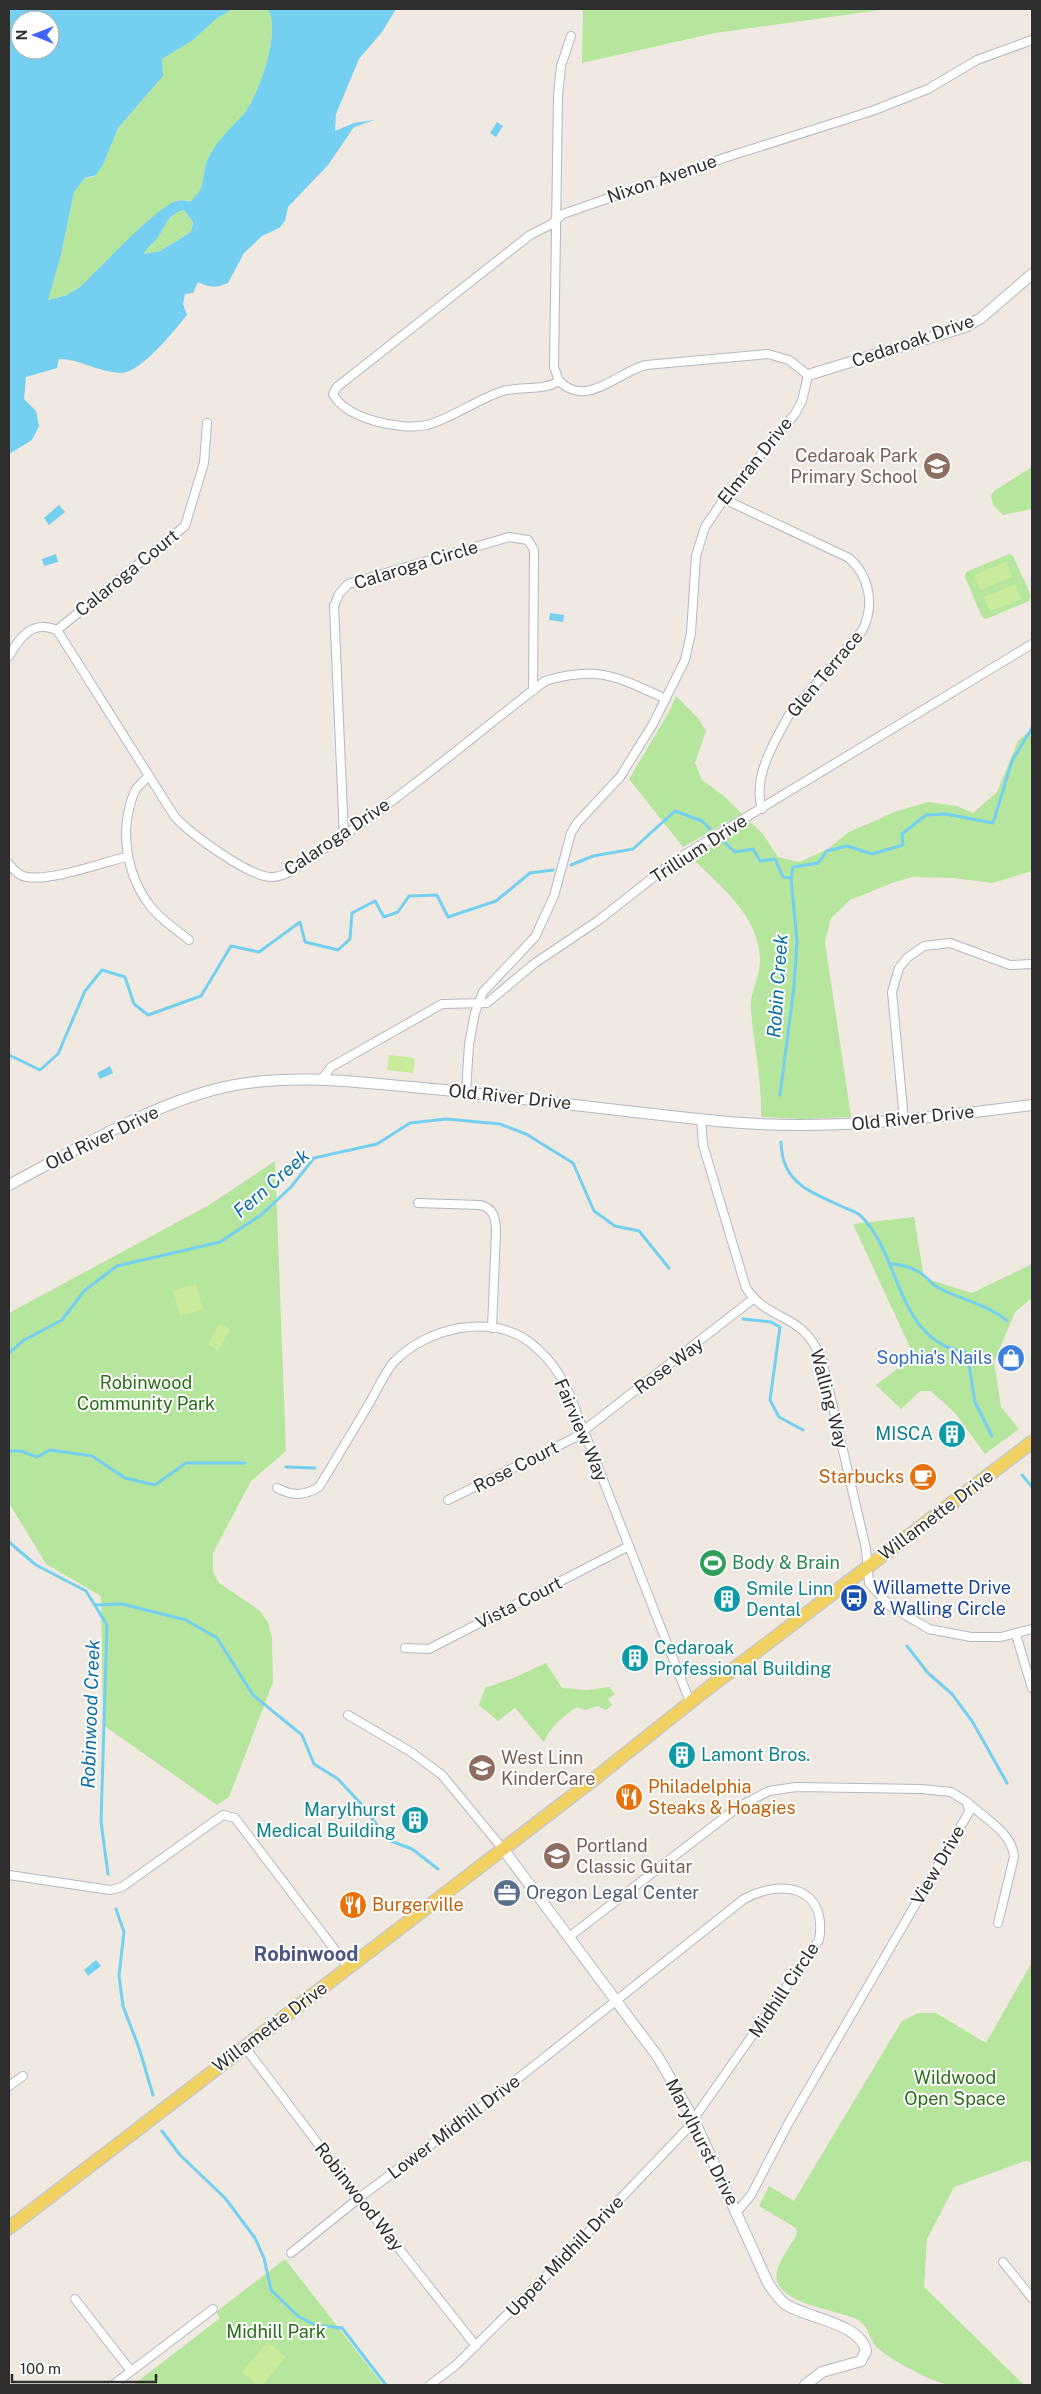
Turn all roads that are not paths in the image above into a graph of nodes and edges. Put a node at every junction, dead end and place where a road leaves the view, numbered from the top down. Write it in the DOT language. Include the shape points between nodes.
graph roads {
  1 [pos="570,36"];
  2 [pos="1032,40"];
  3 [pos="557,219"];
  4 [pos="1032,274"];
  5 [pos="808,375"];
  6 [pos="559,381"];
  7 [pos="207,423"];
  8 [pos="724,499"];
  9 [pos="57,630"];
  10 [pos="1032,644"];
  11 [pos="9,656"];
  12 [pos="533,691"];
  13 [pos="666,699"];
  14 [pos="149,776"];
  15 [pos="762,809"];
  16 [pos="344,837"];
  17 [pos="126,857"];
  18 [pos="9,864"];
  19 [pos="188,940"];
  20 [pos="1032,964"];
  21 [pos="478,1003"];
  22 [pos="321,1080"];
  23 [pos="466,1092"];
  24 [pos="1032,1106"];
  25 [pos="701,1119"];
  26 [pos="904,1120"];
  27 [pos="9,1185"];
  28 [pos="418,1202"];
  29 [pos="753,1300"];
  30 [pos="492,1328"];
  31 [pos="583,1431"];
  32 [pos="1032,1442"];
  33 [pos="277,1488"];
  34 [pos="448,1500"];
  35 [pos="629,1546"];
  36 [pos="868,1566"];
  37 [pos="1032,1629"];
  38 [pos="1016,1635"];
  39 [pos="406,1648"];
  40 [pos="1032,1688"];
  41 [pos="690,1702"];
  42 [pos="348,1715"];
  43 [pos="967,1802"];
  44 [pos="503,1849"];
  45 [pos="9,1875"];
  46 [pos="998,1922"];
  47 [pos="569,1937"];
  48 [pos="348,1967"];
  49 [pos="617,2000"];
  50 [pos="244,2046"];
  51 [pos="23,2076"];
  52 [pos="9,2086"];
  53 [pos="694,2120"];
  54 [pos="358,2198"];
  55 [pos="737,2212"];
  56 [pos="9,2228"];
  57 [pos="291,2253"];
  58 [pos="1003,2262"];
  59 [pos="1032,2298"];
  60 [pos="75,2299"];
  61 [pos="213,2309"];
  62 [pos="476,2346"];
  63 [pos="131,2371"];
  64 [pos="113,2385"];
  65 [pos="430,2385"];
  66 [pos="805,2385"];
  1 -- 3 [label="street" via="559,86"];
  2 -- 3 [label="street, Nixon Avenue" via="977,60 928,89 872,111 727,157 563,214"];
  3 -- 6 [label="street" via="554,367"];
  3 -- 6 [label="street, Nixon Avenue" via="530,235 478,275 334,392 335,397 363,418 381,423 423,425 506,390 551,386"];
  4 -- 5 [label="street, Cedaroak Drive" via="981,318 965,327"];
  5 -- 6 [label="street" via="789,360 765,354 646,365 603,387 586,390 571,389"];
  5 -- 8 [label="street, Elmran Drive" via="802,401 795,414"];
  7 -- 9 [label="street, Calaroga Court" via="204,463 185,526"];
  8 -- 13 [label="street, Elmran Drive" via="708,521 698,547 689,642 685,660"];
  8 -- 15 [label="street, Glen Terrace" via="848,558 860,568 870,599 862,631 789,715 780,730 760,780 758,796"];
  9 -- 11 [label="street" via="47,627 28,630"];
  9 -- 14 [label="street, Calaroga Drive"];
  10 -- 15 [label="street, Trillium Drive"];
  12 -- 13 [label="street, Calaroga Drive" via="550,680 593,672 624,680"];
  12 -- 16 [label="street, Calaroga Drive"];
  12 -- 16 [label="street, Calaroga Circle" via="534,550 528,540 509,537 348,584 334,606"];
  13 -- 21 [label="street, Elmran Drive" via="620,777 571,833 554,896 535,936 489,984"];
  14 -- 16 [label="street, Calaroga Drive" via="182,824 260,877 283,875"];
  14 -- 17 [label="street" via="134,792"];
  15 -- 21 [label="street, Trillium Drive" via="674,861 599,920 535,963 488,1002"];
  17 -- 18 [label="street" via="42,877 26,877"];
  17 -- 19 [label="street" via="150,906"];
  20 -- 26 [label="street" via="1010,965 950,942 924,946 907,958 894,979 892,992"];
  21 -- 22 [label="street, Trillium Drive" via="442,1004 331,1067"];
  21 -- 23 [label="street, Elmran Drive" via="469,1044"];
  22 -- 23 [label="street, Old River Drive"];
  22 -- 27 [label="street, Old River Drive" via="263,1080 209,1092 142,1117"];
  23 -- 25 [label="street, Old River Drive"];
  24 -- 26 [label="street, Old River Drive"];
  25 -- 26 [label="street, Old River Drive" via="826,1126"];
  25 -- 29 [label="street" via="703,1145 737,1264"];
  28 -- 30 [label="street" via="480,1205 492,1213 496,1220 496,1234"];
  29 -- 31 [label="street, Rose Way"];
  29 -- 36 [label="street, Walling Way" via="796,1323 817,1347"];
  30 -- 31 [label="street, Fairview Way" via="524,1339 542,1354 565,1386"];
  30 -- 33 [label="street, Fairview Way" via="448,1331 403,1354 392,1365 319,1487 311,1492 290,1495"];
  31 -- 34 [label="street, Rose Court" via="571,1440"];
  31 -- 35 [label="street, Fairview Way"];
  32 -- 36 [label="main road, Willamette Drive"];
  35 -- 39 [label="street, Vista Court" via="429,1649"];
  35 -- 41 [label="street, Fairview Way"];
  36 -- 38 [label="street, Walling Way" via="869,1583 880,1596 902,1614 929,1629 971,1637"];
  36 -- 41 [label="main road, Willamette Drive"];
  37 -- 38 [label="street, Walling Way"];
  38 -- 40 [label="street"];
  41 -- 44 [label="main road, Willamette Drive"];
  42 -- 44 [label="street" via="411,1752 442,1775"];
  43 -- 46 [label="street" via="1000,1830 1014,1849"];
  43 -- 47 [label="street, View Drive" via="951,1792 921,1789 796,1786 769,1791 738,1807"];
  43 -- 55 [label="street, View Drive" via="969,1812 750,2195"];
  44 -- 47 [label="street, Marylhurst Drive"];
  44 -- 48 [label="main road, Willamette Drive"];
  45 -- 48 [label="street" via="110,1890 122,1886 223,1815 235,1818"];
  47 -- 49 [label="street, Marylhurst Drive"];
  48 -- 50 [label="main road, Willamette Drive"];
  49 -- 53 [label="street, Marylhurst Drive" via="658,2057"];
  49 -- 53 [label="street, Midhill Circle" via="758,1892 793,1889 805,1893 816,1907 821,1929 819,1940"];
  49 -- 54 [label="street, Lower Midhill Drive" via="496,2096"];
  50 -- 54 [label="street, Robinwood Way"];
  50 -- 56 [label="main road, Willamette Drive"];
  51 -- 52 [label="street"];
  53 -- 55 [label="street, Marylhurst Drive"];
  53 -- 62 [label="street, Upper Midhill Drive"];
  54 -- 57 [label="street, Lower Midhill Drive"];
  54 -- 62 [label="street, Robinwood Way"];
  55 -- 66 [label="street, Marylhurst Drive" via="776,2296 797,2310 854,2333 864,2342 866,2351 861,2361 822,2372"];
  58 -- 59 [label="street"];
  60 -- 63 [label="street"];
  61 -- 63 [label="street"];
  62 -- 65 [label="street, Upper Midhill Drive"];
  63 -- 64 [label="street"];
}
